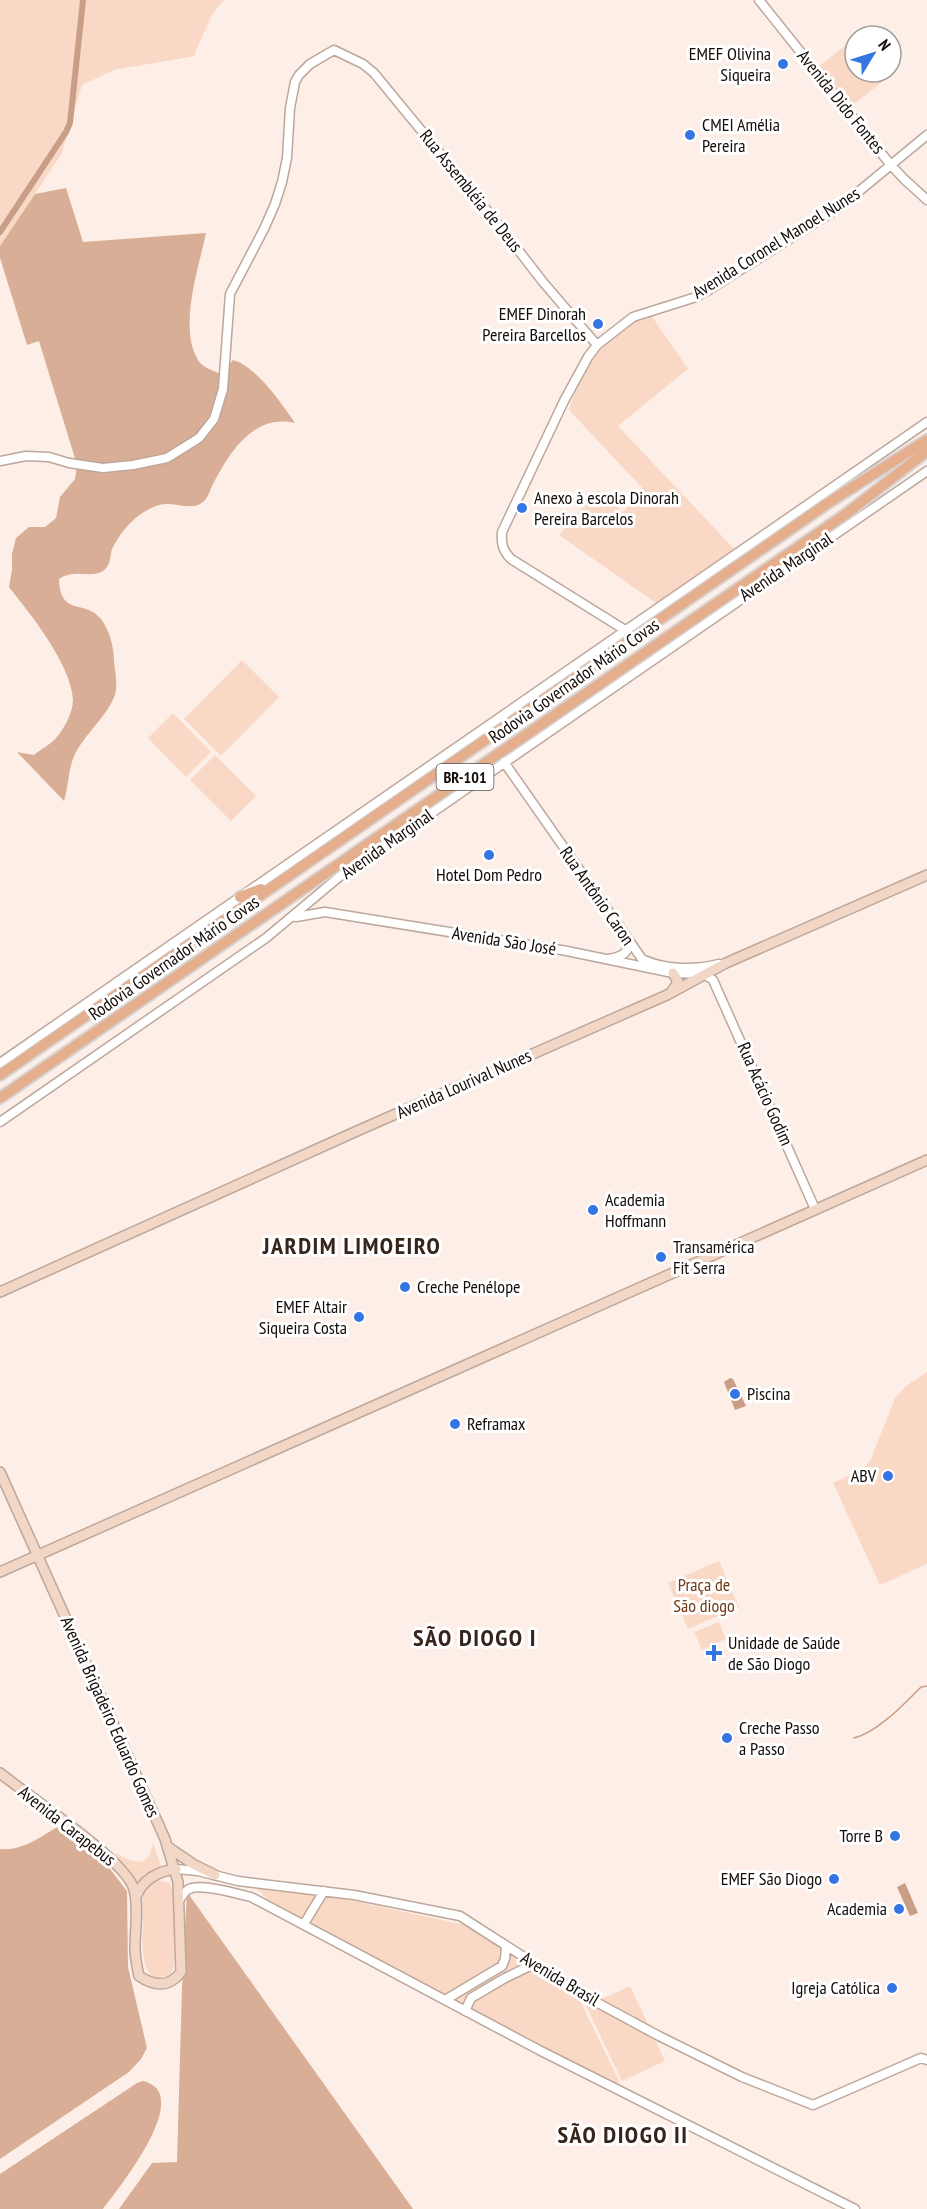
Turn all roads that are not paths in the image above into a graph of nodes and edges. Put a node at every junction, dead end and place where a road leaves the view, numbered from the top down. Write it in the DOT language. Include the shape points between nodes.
graph roads {
  1 [pos="759,0"];
  2 [pos="927,135"];
  3 [pos="890,164"];
  4 [pos="927,200"];
  5 [pos="597,345"];
  6 [pos="927,422"];
  7 [pos="927,440"];
  8 [pos="927,451"];
  9 [pos="0,461"];
  10 [pos="927,471"];
  11 [pos="625,630"];
  12 [pos="504,762"];
  13 [pos="927,875"];
  14 [pos="278,883"];
  15 [pos="240,897"];
  16 [pos="292,918"];
  17 [pos="627,940"];
  18 [pos="602,959"];
  19 [pos="726,963"];
  20 [pos="673,974"];
  21 [pos="704,974"];
  22 [pos="667,995"];
  23 [pos="0,1063"];
  24 [pos="0,1075"];
  25 [pos="0,1098"];
  26 [pos="0,1122"];
  27 [pos="927,1160"];
  28 [pos="816,1209"];
  29 [pos="0,1292"];
  30 [pos="0,1472"];
  31 [pos="38,1555"];
  32 [pos="0,1572"];
  33 [pos="0,1773"];
  34 [pos="168,1847"];
  35 [pos="176,1869"];
  36 [pos="215,1875"];
  37 [pos="324,1891"];
  38 [pos="135,1898"];
  39 [pos="180,1899"];
  40 [pos="304,1924"];
  41 [pos="506,1946"];
  42 [pos="534,1964"];
  43 [pos="181,1972"];
  44 [pos="445,2000"];
  45 [pos="465,2011"];
  46 [pos="927,2060"];
  47 [pos="855,2209"];
  1 -- 3 [label="street, Avenida Dido Fontes"];
  2 -- 3 [label="street, Avenida Coronel Manoel Nunes"];
  3 -- 4 [label="street, Avenida Dido Fontes"];
  3 -- 5 [label="street, Avenida Coronel Manoel Nunes" via="840,207 707,291 642,313"];
  5 -- 9 [label="street, Rua Assembléia de Deus" via="374,73 334,50 310,64 295,82 282,182 264,229 230,294 223,389 214,419 200,438 166,458 133,465 103,468 49,457 20,456"];
  5 -- 11 [label="street, Avenida Coronel Manoel Nunes" via="553,422 501,541 511,559"];
  6 -- 11 [label="street"];
  7 -- 14 [label="main road, Rodovia Governador Mário Covas / BR-101" via="811,514"];
  8 -- 25 [label="main road, Rodovia Governador Mário Covas / BR-101" via="846,514"];
  10 -- 12 [label="street, Avenida Marginal"];
  11 -- 15 [label="street"];
  12 -- 16 [label="street, Avenida Marginal" via="339,877"];
  12 -- 17 [label="street, Rua Antônio Caron"];
  13 -- 19 [label="main road, Avenida Lourival Nunes"];
  14 -- 15 [label="main road"];
  14 -- 24 [label="main road, Rodovia Governador Mário Covas / BR-101"];
  15 -- 23 [label="street"];
  16 -- 18 [label="street, Avenida São José" via="325,912"];
  16 -- 26 [label="street, Avenida Marginal"];
  17 -- 18 [label="street" via="628,948 622,956"];
  17 -- 19 [label="street, Rua Antônio Caron" via="642,959 652,964 690,968"];
  18 -- 20 [label="street, Avenida São José"];
  19 -- 21 [label="main road, Avenida Lourival Nunes"];
  20 -- 21 [label="street, Avenida São José"];
  20 -- 22 [label="main road" via="678,982"];
  21 -- 22 [label="main road, Avenida Lourival Nunes"];
  21 -- 28 [label="street, Rua Acácio Godim" via="713,980"];
  22 -- 29 [label="main road, Avenida Lourival Nunes"];
  27 -- 28 [label="main road"];
  28 -- 31 [label="main road"];
  30 -- 31 [label="main road, Avenida Brigadeiro Eduardo Gomes"];
  31 -- 32 [label="main road"];
  31 -- 34 [label="main road, Avenida Brigadeiro Eduardo Gomes"];
  33 -- 38 [label="main road, Avenida Carapebus" via="118,1865 130,1881"];
  34 -- 35 [label="main road, Avenida Brigadeiro Eduardo Gomes"];
  34 -- 36 [label="main road"];
  35 -- 36 [label="street, Avenida Brasil"];
  35 -- 38 [label="main road" via="150,1878"];
  35 -- 39 [label="main road, Avenida Brigadeiro Eduardo Gomes"];
  36 -- 37 [label="street, Avenida Brasil"];
  37 -- 40 [label="street"];
  37 -- 41 [label="street, Avenida Brasil" via="460,1916"];
  38 -- 43 [label="main road, Avenida Carapebus" via="139,1976 162,1985"];
  39 -- 40 [label="street" via="193,1887 232,1892 251,1897"];
  39 -- 43 [label="main road, Avenida Brigadeiro Eduardo Gomes"];
  40 -- 44 [label="street"];
  41 -- 42 [label="street, Avenida Brasil"];
  41 -- 44 [label="street" via="502,1966"];
  42 -- 45 [label="street" via="471,1998"];
  42 -- 46 [label="street, Avenida Brasil" via="668,2041 742,2077 813,2105 921,2058"];
  44 -- 45 [label="street"];
  45 -- 47 [label="street"];
}
